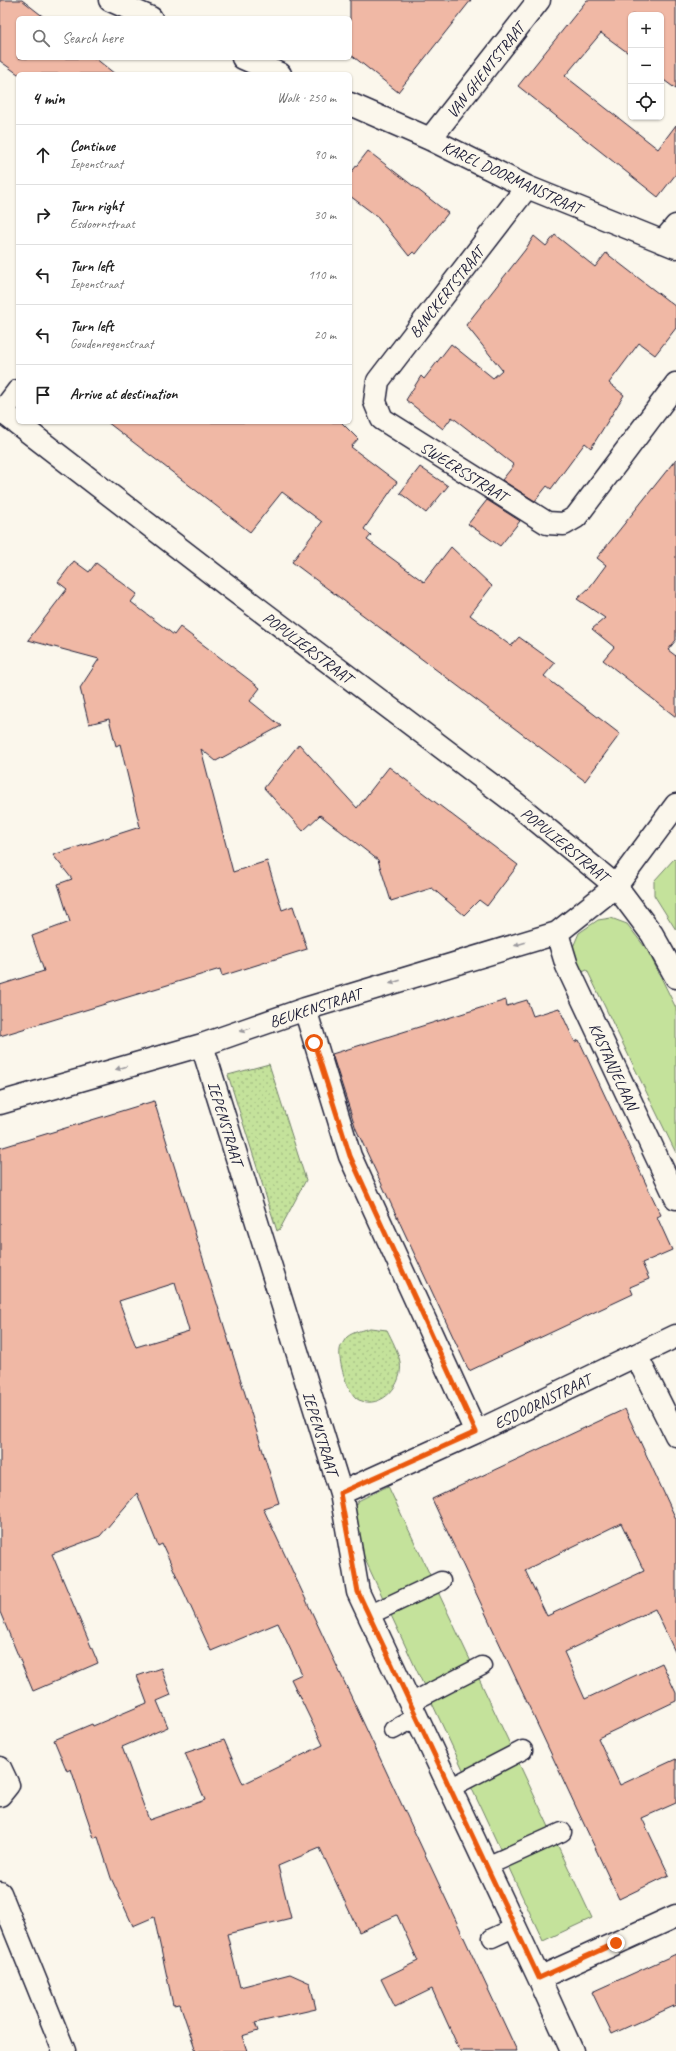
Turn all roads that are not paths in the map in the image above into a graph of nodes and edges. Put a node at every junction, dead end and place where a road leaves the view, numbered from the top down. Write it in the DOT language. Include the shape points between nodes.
graph roads {
  1 [pos="110,0"];
  2 [pos="539,0"];
  3 [pos="151,11"];
  4 [pos="247,60"];
  5 [pos="272,72"];
  6 [pos="352,105"];
  7 [pos="430,139"];
  8 [pos="527,187"];
  9 [pos="672,239"];
  10 [pos="676,384"];
  11 [pos="16,393"];
  12 [pos="375,402"];
  13 [pos="1,410"];
  14 [pos="16,422"];
  15 [pos="19,424"];
  16 [pos="676,805"];
  17 [pos="616,886"];
  18 [pos="557,933"];
  19 [pos="676,977"];
  20 [pos="305,1009"];
  21 [pos="202,1044"];
  22 [pos="0,1103"];
  23 [pos="676,1198"];
  24 [pos="676,1336"];
  25 [pos="636,1355"];
  26 [pos="476,1432"];
  27 [pos="676,1435"];
  28 [pos="340,1493"];
  29 [pos="441,1581"];
  30 [pos="369,1615"];
  31 [pos="482,1666"];
  32 [pos="413,1710"];
  33 [pos="393,1730"];
  34 [pos="523,1750"];
  35 [pos="0,1768"];
  36 [pos="450,1788"];
  37 [pos="0,1795"];
  38 [pos="562,1832"];
  39 [pos="487,1866"];
  40 [pos="0,1893"];
  41 [pos="676,1916"];
  42 [pos="516,1927"];
  43 [pos="492,1938"];
  44 [pos="539,1978"];
  45 [pos="64,2051"];
  46 [pos="572,2051"];
  1 -- 3 [label="street"];
  2 -- 7 [label="street, VAN GHENTSTRAAT"];
  4 -- 5 [label="street"];
  6 -- 7 [label="street, KAREL DOORMANSTRAAT"];
  7 -- 8 [label="street, KAREL DOORMANSTRAAT"];
  8 -- 9 [label="street, KAREL DOORMANSTRAAT"];
  8 -- 12 [label="street, BANCKERTSTRAAT" via="378,380"];
  10 -- 12 [label="street, SWEERSSTRAAT" via="576,517 564,524 547,524 382,419"];
  11 -- 13 [label="street"];
  13 -- 14 [label="street, POPULIERSTRAAT"];
  15 -- 17 [label="street, POPULIERSTRAAT" via="514,802"];
  16 -- 17 [label="street, BEUKENSTRAAT"];
  17 -- 18 [label="street, BEUKENSTRAAT"];
  17 -- 19 [label="street" via="652,934"];
  18 -- 20 [label="street, BEUKENSTRAAT, one-way"];
  18 -- 23 [label="street, KASTANJELAAN" via="567,966"];
  20 -- 21 [label="street, BEUKENSTRAAT, one-way"];
  20 -- 26 [label="street" via="350,1156"];
  21 -- 22 [label="street, BEUKENSTRAAT, one-way"];
  21 -- 28 [label="street, IEPENSTRAAT"];
  24 -- 25 [label="street, ESDOORNSTRAAT"];
  25 -- 26 [label="street, ESDOORNSTRAAT"];
  25 -- 27 [label="street"];
  26 -- 28 [label="street, ESDOORNSTRAAT"];
  28 -- 30 [label="street, IEPENSTRAAT" via="358,1592"];
  29 -- 30 [label="lane"];
  30 -- 32 [label="street, IEPENSTRAAT"];
  31 -- 32 [label="lane"];
  32 -- 33 [label="lane"];
  32 -- 36 [label="street, IEPENSTRAAT"];
  34 -- 36 [label="lane"];
  35 -- 37 [label="street" via="8,1786"];
  36 -- 39 [label="street, IEPENSTRAAT"];
  38 -- 39 [label="lane"];
  39 -- 42 [label="street, IEPENSTRAAT"];
  40 -- 45 [label="street"];
  41 -- 44 [label="street"];
  42 -- 43 [label="lane"];
  42 -- 44 [label="street, IEPENSTRAAT"];
  44 -- 46 [label="street, IEPENSTRAAT"];
}
